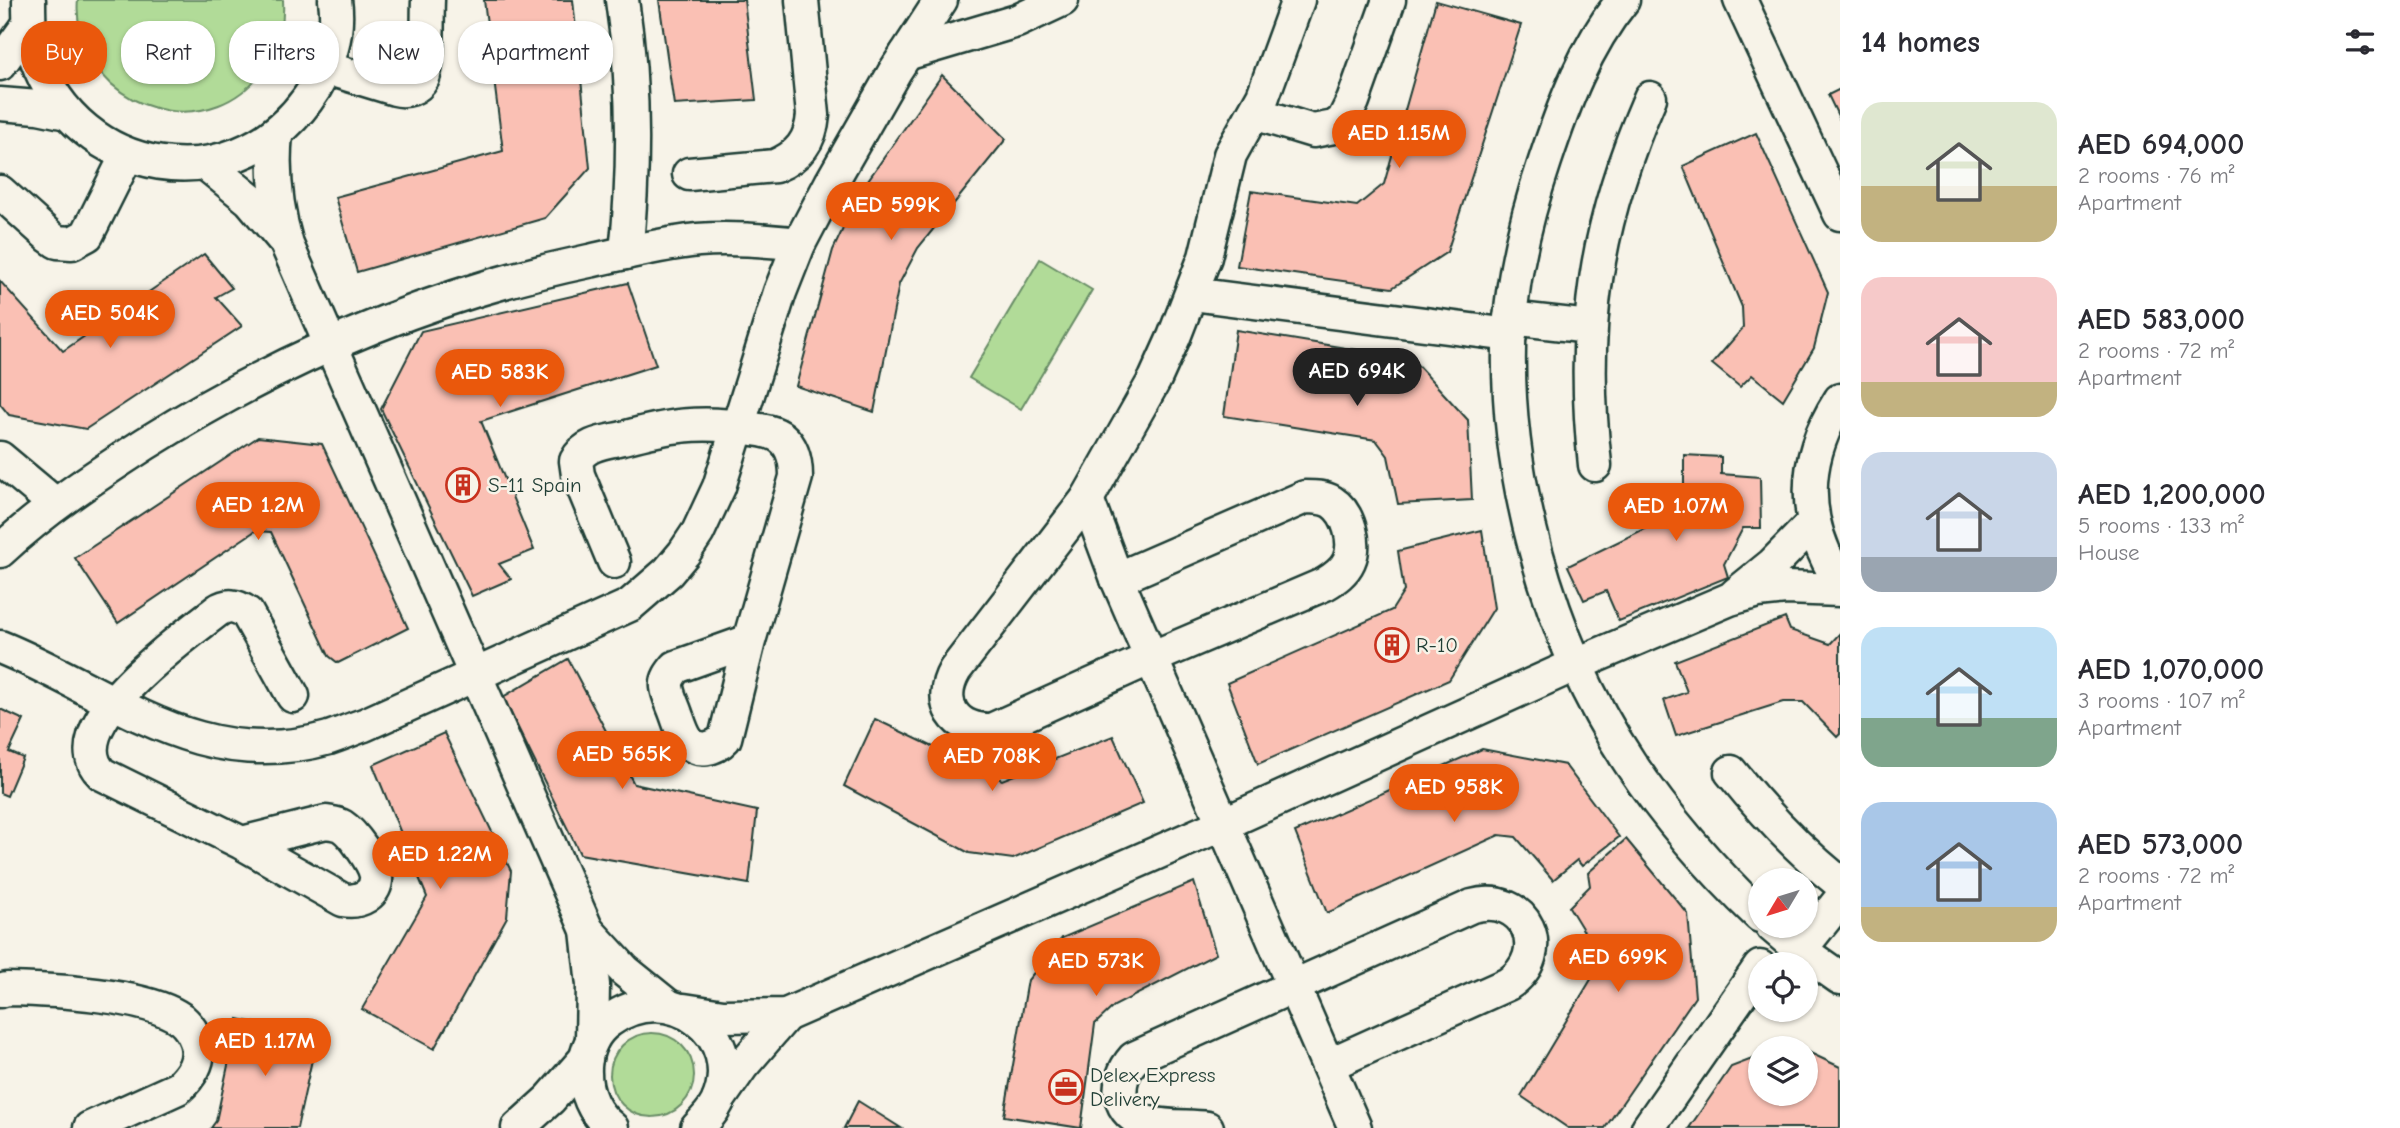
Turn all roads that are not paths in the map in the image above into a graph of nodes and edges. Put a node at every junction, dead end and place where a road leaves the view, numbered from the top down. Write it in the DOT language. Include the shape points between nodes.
graph roads {
  1 [pos="335,0"];
  2 [pos="428,0"];
  3 [pos="622,0"];
  4 [pos="802,0"];
  5 [pos="942,0"];
  6 [pos="1062,0"];
  7 [pos="1298,0"];
  8 [pos="1389,0"];
  9 [pos="1623,0"];
  10 [pos="1740,0"];
  11 [pos="29,12"];
  12 [pos="334,21"];
  13 [pos="906,54"];
  14 [pos="0,64"];
  15 [pos="339,72"];
  16 [pos="318,84"];
  17 [pos="1650,98"];
  18 [pos="0,104"];
  19 [pos="67,113"];
  20 [pos="1254,113"];
  21 [pos="276,134"];
  22 [pos="127,155"];
  23 [pos="206,164"];
  24 [pos="689,174"];
  25 [pos="0,192"];
  26 [pos="1840,214"];
  27 [pos="799,244"];
  28 [pos="287,245"];
  29 [pos="626,253"];
  30 [pos="1192,294"];
  31 [pos="1510,327"];
  32 [pos="1590,327"];
  33 [pos="330,344"];
  34 [pos="1840,400"];
  35 [pos="737,426"];
  36 [pos="0,458"];
  37 [pos="1595,465"];
  38 [pos="1087,499"];
  39 [pos="55,504"];
  40 [pos="1813,523"];
  41 [pos="0,551"];
  42 [pos="614,562"];
  43 [pos="1116,579"];
  44 [pos="1840,582"];
  45 [pos="1840,590"];
  46 [pos="1730,599"];
  47 [pos="749,641"];
  48 [pos="0,647"];
  49 [pos="1151,658"];
  50 [pos="1577,664"];
  51 [pos="476,676"];
  52 [pos="293,696"];
  53 [pos="113,703"];
  54 [pos="1731,772"];
  55 [pos="1223,824"];
  56 [pos="242,843"];
  57 [pos="1840,883"];
  58 [pos="1840,900"];
  59 [pos="1748,901"];
  60 [pos="1818,911"];
  61 [pos="587,930"];
  62 [pos="1788,938"];
  63 [pos="1840,978"];
  64 [pos="1748,984"];
  65 [pos="1294,987"];
  66 [pos="0,991"];
  67 [pos="676,1008"];
  68 [pos="786,1015"];
  69 [pos="589,1049"];
  70 [pos="1328,1065"];
  71 [pos="710,1117"];
  72 [pos="90,1128"];
  73 [pos="518,1128"];
  74 [pos="612,1128"];
  75 [pos="1207,1128"];
  76 [pos="1355,1128"];
  77 [pos="1648,1128"];
  1 -- 12 [label="street"];
  2 -- 15 [label="street" via="425,69 418,84 403,91"];
  3 -- 29 [label="street" via="634,147"];
  4 -- 24 [label="street" via="813,115 807,142 799,153 775,166"];
  5 -- 13 [label="street"];
  6 -- 13 [label="street" via="1017,21"];
  7 -- 20 [label="street"];
  8 -- 20 [label="street" via="1343,121 1312,131"];
  9 -- 31 [label="street" via="1594,40 1555,129 1527,222"];
  10 -- 26 [label="street"];
  11 -- 14 [label="street"];
  11 -- 19 [label="street" via="35,56"];
  13 -- 27 [label="street"];
  16 -- 21 [label="street"];
  17 -- 32 [label="street" via="1606,222"];
  18 -- 19 [label="street"];
  19 -- 22 [label="street" via="85,130"];
  20 -- 30 [label="street" via="1230,155"];
  21 -- 23 [label="street" via="231,158"];
  21 -- 28 [label="street" via="275,190"];
  22 -- 23 [label="street" via="153,162"];
  22 -- 25 [label="street" via="86,235 72,243 57,242"];
  23 -- 28 [label="street" via="250,200"];
  27 -- 29 [label="street" via="700,240"];
  27 -- 35 [label="street"];
  28 -- 33 [label="street"];
  29 -- 33 [label="street" via="481,289"];
  30 -- 31 [label="street"];
  30 -- 38 [label="street" via="1155,379"];
  31 -- 32 [label="street"];
  31 -- 50 [label="street" via="1516,451 1526,508"];
  32 -- 37 [label="street" via="1588,373"];
  33 -- 39 [label="street" via="216,402"];
  33 -- 51 [label="street"];
  34 -- 40 [label="street" via="1816,450 1810,486"];
  35 -- 42 [label="street" via="670,426 591,446 580,454 578,475"];
  35 -- 47 [label="street" via="769,431 781,438 796,463 796,477"];
  35 -- 51 [label="street" via="710,510 668,572 630,605"];
  36 -- 39 [label="street"];
  38 -- 43 [label="street"];
  38 -- 49 [label="street" via="955,670 948,681 949,707 966,726 991,730"];
  39 -- 41 [label="street"];
  40 -- 44 [label="street" via="1825,559"];
  40 -- 46 [label="street"];
  43 -- 49 [label="street"];
  43 -- 49 [label="street" via="1306,497 1334,503 1350,527 1352,552 1334,579"];
  45 -- 46 [label="street" via="1786,588"];
  46 -- 50 [label="street"];
  48 -- 53 [label="street"];
  49 -- 55 [label="street"];
  50 -- 55 [label="street"];
  50 -- 59 [label="street" via="1629,761 1663,810"];
  51 -- 53 [label="street" via="364,725 291,745 215,743 178,733"];
  51 -- 61 [label="street"];
  52 -- 53 [label="street" via="247,613 229,606 216,611 143,670"];
  53 -- 56 [label="street" via="92,741 96,769"];
  54 -- 57 [label="street" via="1786,835"];
  55 -- 65 [label="street"];
  55 -- 68 [label="street"];
  58 -- 60 [label="street"];
  61 -- 67 [label="street" via="625,971"];
  61 -- 69 [label="street" via="593,985"];
  62 -- 63 [label="street"];
  64 -- 77 [label="street"];
  65 -- 70 [label="street"];
  65 -- 70 [label="street" via="1483,903 1514,910 1529,929 1532,941 1527,966 1508,984"];
  65 -- 75 [label="street" via="1134,1058 1125,1068 1120,1095 1136,1117 1149,1123"];
  66 -- 72 [label="street" via="71,992 135,1003 170,1013 193,1033 197,1063 184,1083"];
  67 -- 68 [label="street" via="733,1016"];
  67 -- 69 [label="street" via="644,1004 622,1010 604,1024"];
  67 -- 71 [label="street" via="702,1022 722,1059 723,1080"];
  68 -- 71 [label="street" via="755,1049"];
  69 -- 73 [label="street" via="550,1099"];
  69 -- 74 [label="street" via="584,1080 590,1102"];
  70 -- 76 [label="street"];
}
